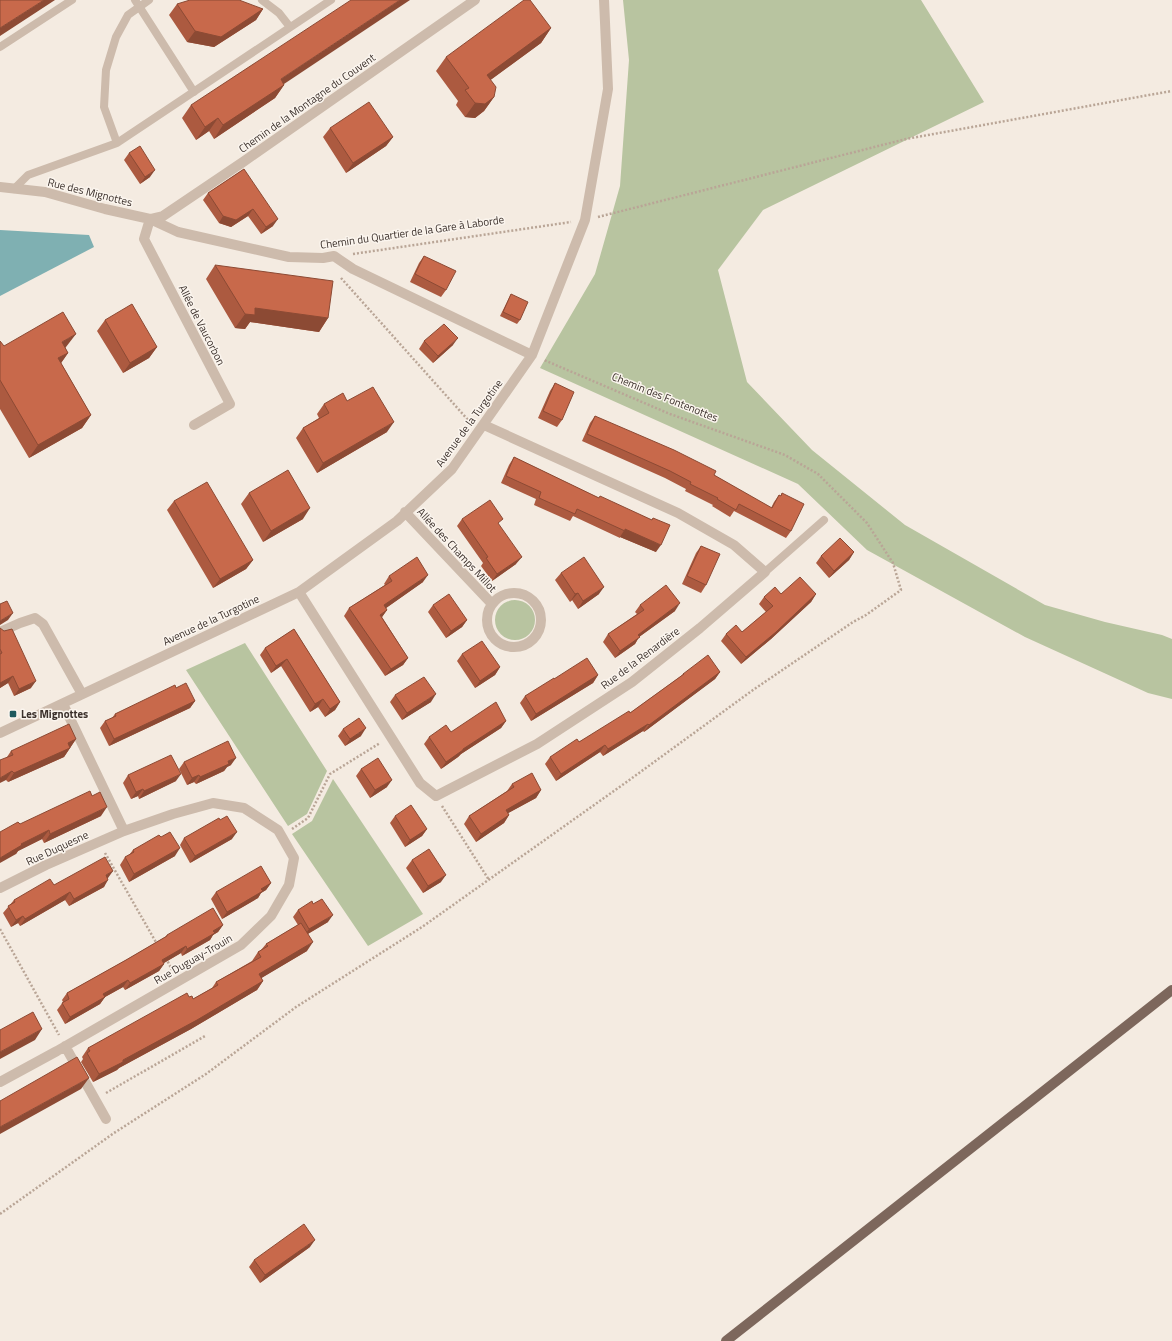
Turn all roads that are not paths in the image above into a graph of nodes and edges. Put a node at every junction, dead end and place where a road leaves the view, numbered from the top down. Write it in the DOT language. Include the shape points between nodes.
graph roads {
  1 [pos="72,0"];
  2 [pos="149,0"];
  3 [pos="262,0"];
  4 [pos="331,0"];
  5 [pos="475,0"];
  6 [pos="604,0"];
  7 [pos="137,3"];
  8 [pos="290,27"];
  9 [pos="0,47"];
  10 [pos="194,92"];
  11 [pos="117,143"];
  12 [pos="0,187"];
  13 [pos="14,189"];
  14 [pos="150,219"];
  15 [pos="532,355"];
  16 [pos="194,425"];
  17 [pos="481,429"];
  18 [pos="405,512"];
  19 [pos="824,520"];
  20 [pos="765,572"];
  21 [pos="299,592"];
  22 [pos="492,604"];
  23 [pos="0,632"];
  24 [pos="82,694"];
  25 [pos="63,704"];
  26 [pos="0,733"];
  27 [pos="124,831"];
  28 [pos="0,888"];
  29 [pos="1171,991"];
  30 [pos="65,1046"];
  31 [pos="0,1082"];
  32 [pos="106,1118"];
  33 [pos="726,1341"];
  1 -- 9 [label="lane"];
  2 -- 7 [label="lane"];
  3 -- 8 [label="lane" via="279,13"];
  4 -- 8 [label="lane"];
  5 -- 14 [label="street, Chemin de la Montagne du Couvent" via="163,216"];
  6 -- 15 [label="street, Avenue de la Turgotine" via="608,89 585,220"];
  7 -- 10 [label="lane"];
  7 -- 11 [label="lane" via="116,37 106,70 104,107"];
  8 -- 10 [label="lane"];
  10 -- 11 [label="lane"];
  11 -- 13 [label="lane" via="28,175"];
  12 -- 13 [label="street, Rue des Mignottes"];
  13 -- 14 [label="street, Rue des Mignottes" via="45,192"];
  14 -- 15 [label="street, Chemin du Quartier de la Gare à Laborde" via="178,232 289,257 334,256 353,268"];
  14 -- 16 [label="street, Allée de Vaucorbon" via="144,239 230,404"];
  15 -- 17 [label="street, Avenue de la Turgotine"];
  17 -- 18 [label="street, Avenue de la Turgotine" via="452,469"];
  17 -- 20 [label="street" via="678,513 734,545"];
  18 -- 21 [label="street, Avenue de la Turgotine" via="397,521"];
  18 -- 22 [label="street, Allée des Champs Millot"];
  19 -- 20 [label="lane"];
  20 -- 21 [label="street, Rue de la Renardière" via="632,682 537,744 436,796 420,783"];
  21 -- 24 [label="street, Avenue de la Turgotine"];
  22 -- 22 [label="street, Allée des Champs Millot" via="488,611 488,626 490,634 502,644 509,647 525,646 537,636 542,621 541,614 538,606 527,595 512,592 504,594"];
  23 -- 24 [label="street" via="35,618 43,624"];
  24 -- 25 [label="street, Avenue de la Turgotine"];
  25 -- 26 [label="street, Avenue de la Turgotine"];
  25 -- 27 [label="street"];
  27 -- 28 [label="street, Rue Duquesne"];
  27 -- 30 [label="street, Rue Duguay-Trouin" via="213,803 244,808 278,830 282,836 294,858 289,886 272,916 242,945"];
  29 -- 33 [label="main road"];
  30 -- 31 [label="street, Rue Duguay-Trouin"];
  30 -- 32 [label="street"];
}
